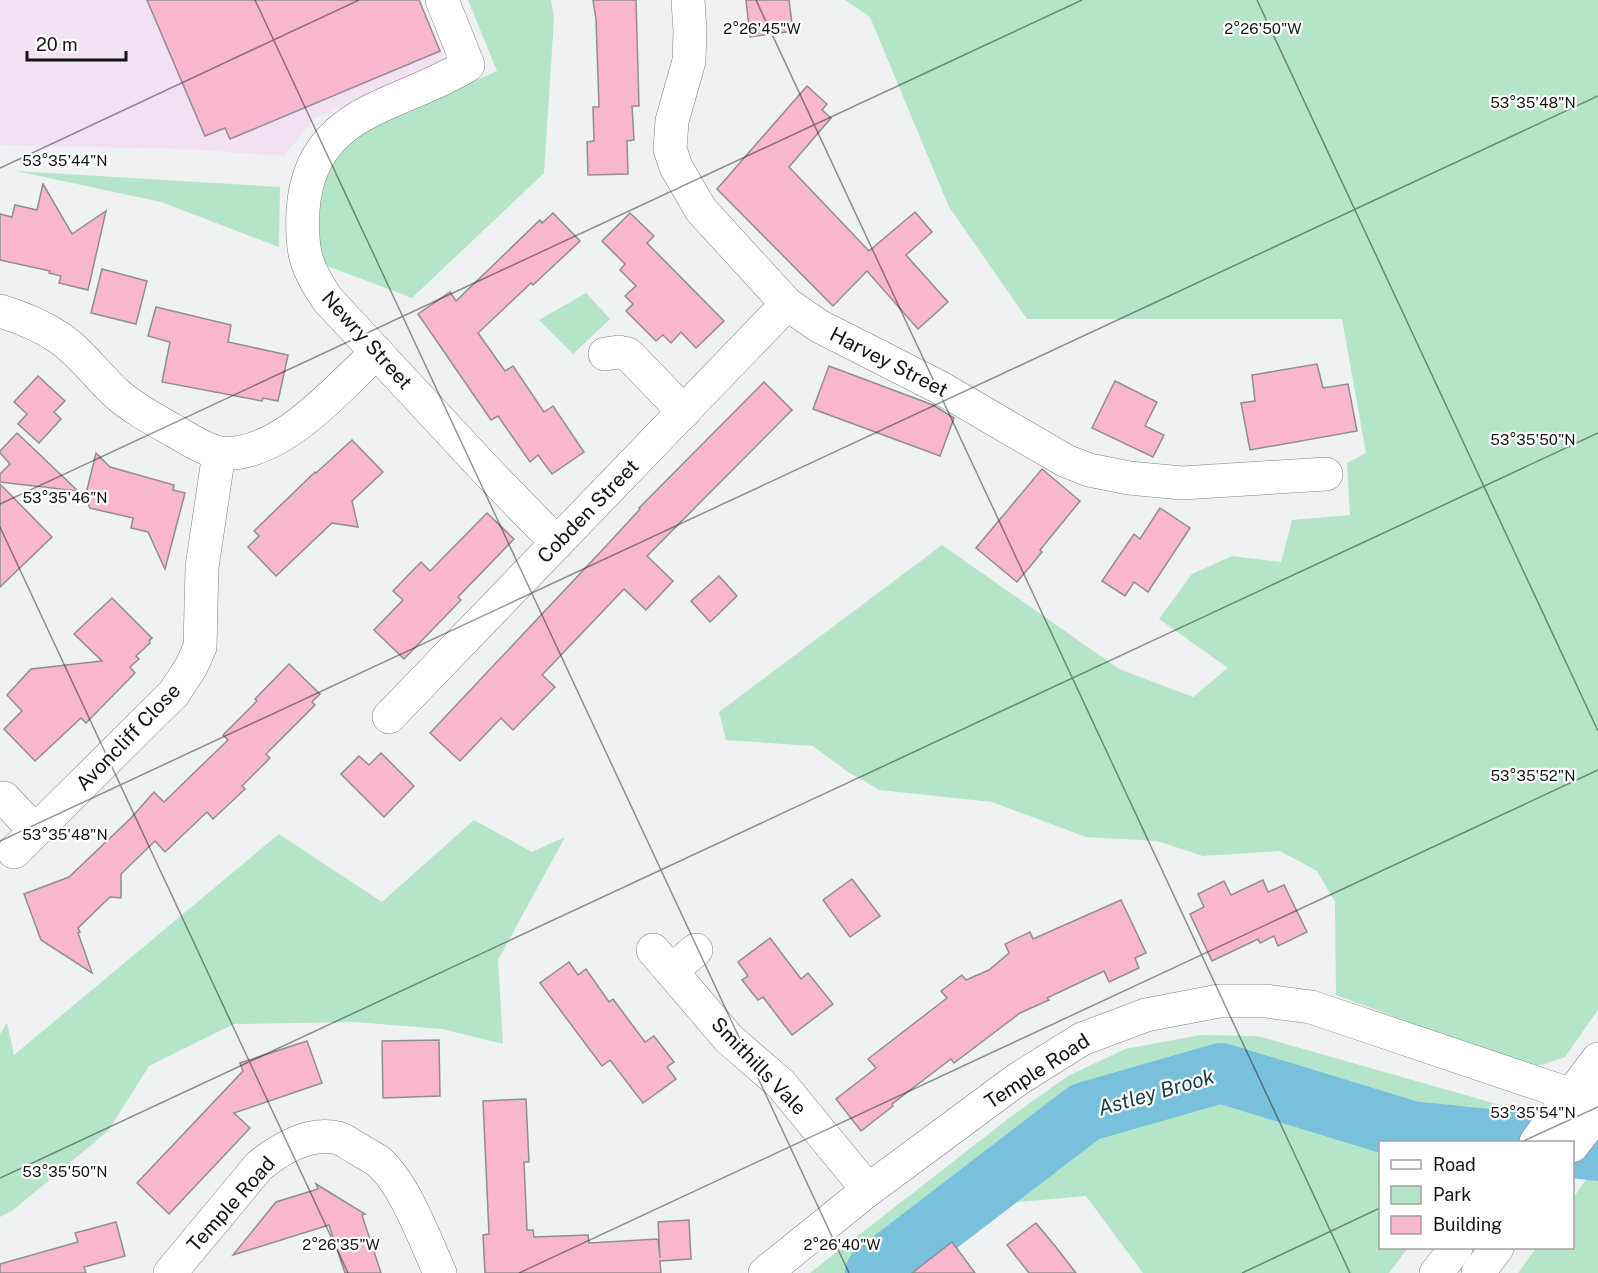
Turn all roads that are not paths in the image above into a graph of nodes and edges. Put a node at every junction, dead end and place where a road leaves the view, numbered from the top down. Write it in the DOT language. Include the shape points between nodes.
graph roads {
  1 [pos="442,0"];
  2 [pos="688,0"];
  3 [pos="787,304"];
  4 [pos="0,311"];
  5 [pos="377,352"];
  6 [pos="605,354"];
  7 [pos="684,412"];
  8 [pos="219,453"];
  9 [pos="1326,474"];
  10 [pos="557,543"];
  11 [pos="389,717"];
  12 [pos="4,798"];
  13 [pos="696,951"];
  14 [pos="1598,1059"];
  15 [pos="1589,1101"];
  16 [pos="1539,1141"];
  17 [pos="1574,1141"];
  18 [pos="868,1190"];
  19 [pos="1455,1249"];
  20 [pos="1496,1249"];
  21 [pos="170,1273"];
  22 [pos="440,1273"];
  23 [pos="765,1273"];
  24 [pos="1436,1273"];
  25 [pos="1478,1273"];
  1 -- 5 [label="main road, Newry Street" via="468,65 360,115 344,127 315,162 304,204 302,235 306,262 316,283"];
  2 -- 3 [label="main road, Harvey Street" via="689,61 672,121 670,149 701,210"];
  3 -- 7 [label="main road, Cobden Street"];
  3 -- 9 [label="main road, Harvey Street" via="819,326 1089,470 1182,483"];
  4 -- 8 [label="main road" via="41,326 60,338 118,395 165,426"];
  5 -- 8 [label="main road" via="309,415 272,442 246,451"];
  5 -- 10 [label="main road, Newry Street"];
  6 -- 7 [label="main road" via="628,354"];
  7 -- 10 [label="main road, Cobden Street"];
  8 -- 12 [label="main road, Avoncliff Close" via="202,567 200,647 191,667 174,693 24,841"];
  10 -- 11 [label="main road, Cobden Street"];
  13 -- 18 [label="main road, Smithills Vale" via="662,961 729,1039 781,1084"];
  14 -- 15 [label="main road"];
  15 -- 16 [label="main road"];
  15 -- 17 [label="main road"];
  15 -- 18 [label="main road, Temple Road" via="1311,1007 1266,1001 1219,1001 1146,1015 1082,1039 1018,1079"];
  18 -- 23 [label="main road, Temple Road"];
  19 -- 24 [label="main road"];
  20 -- 25 [label="main road"];
  21 -- 22 [label="main road, Temple Road" via="259,1166 277,1151 321,1136 340,1138 378,1162 398,1186"];
}
